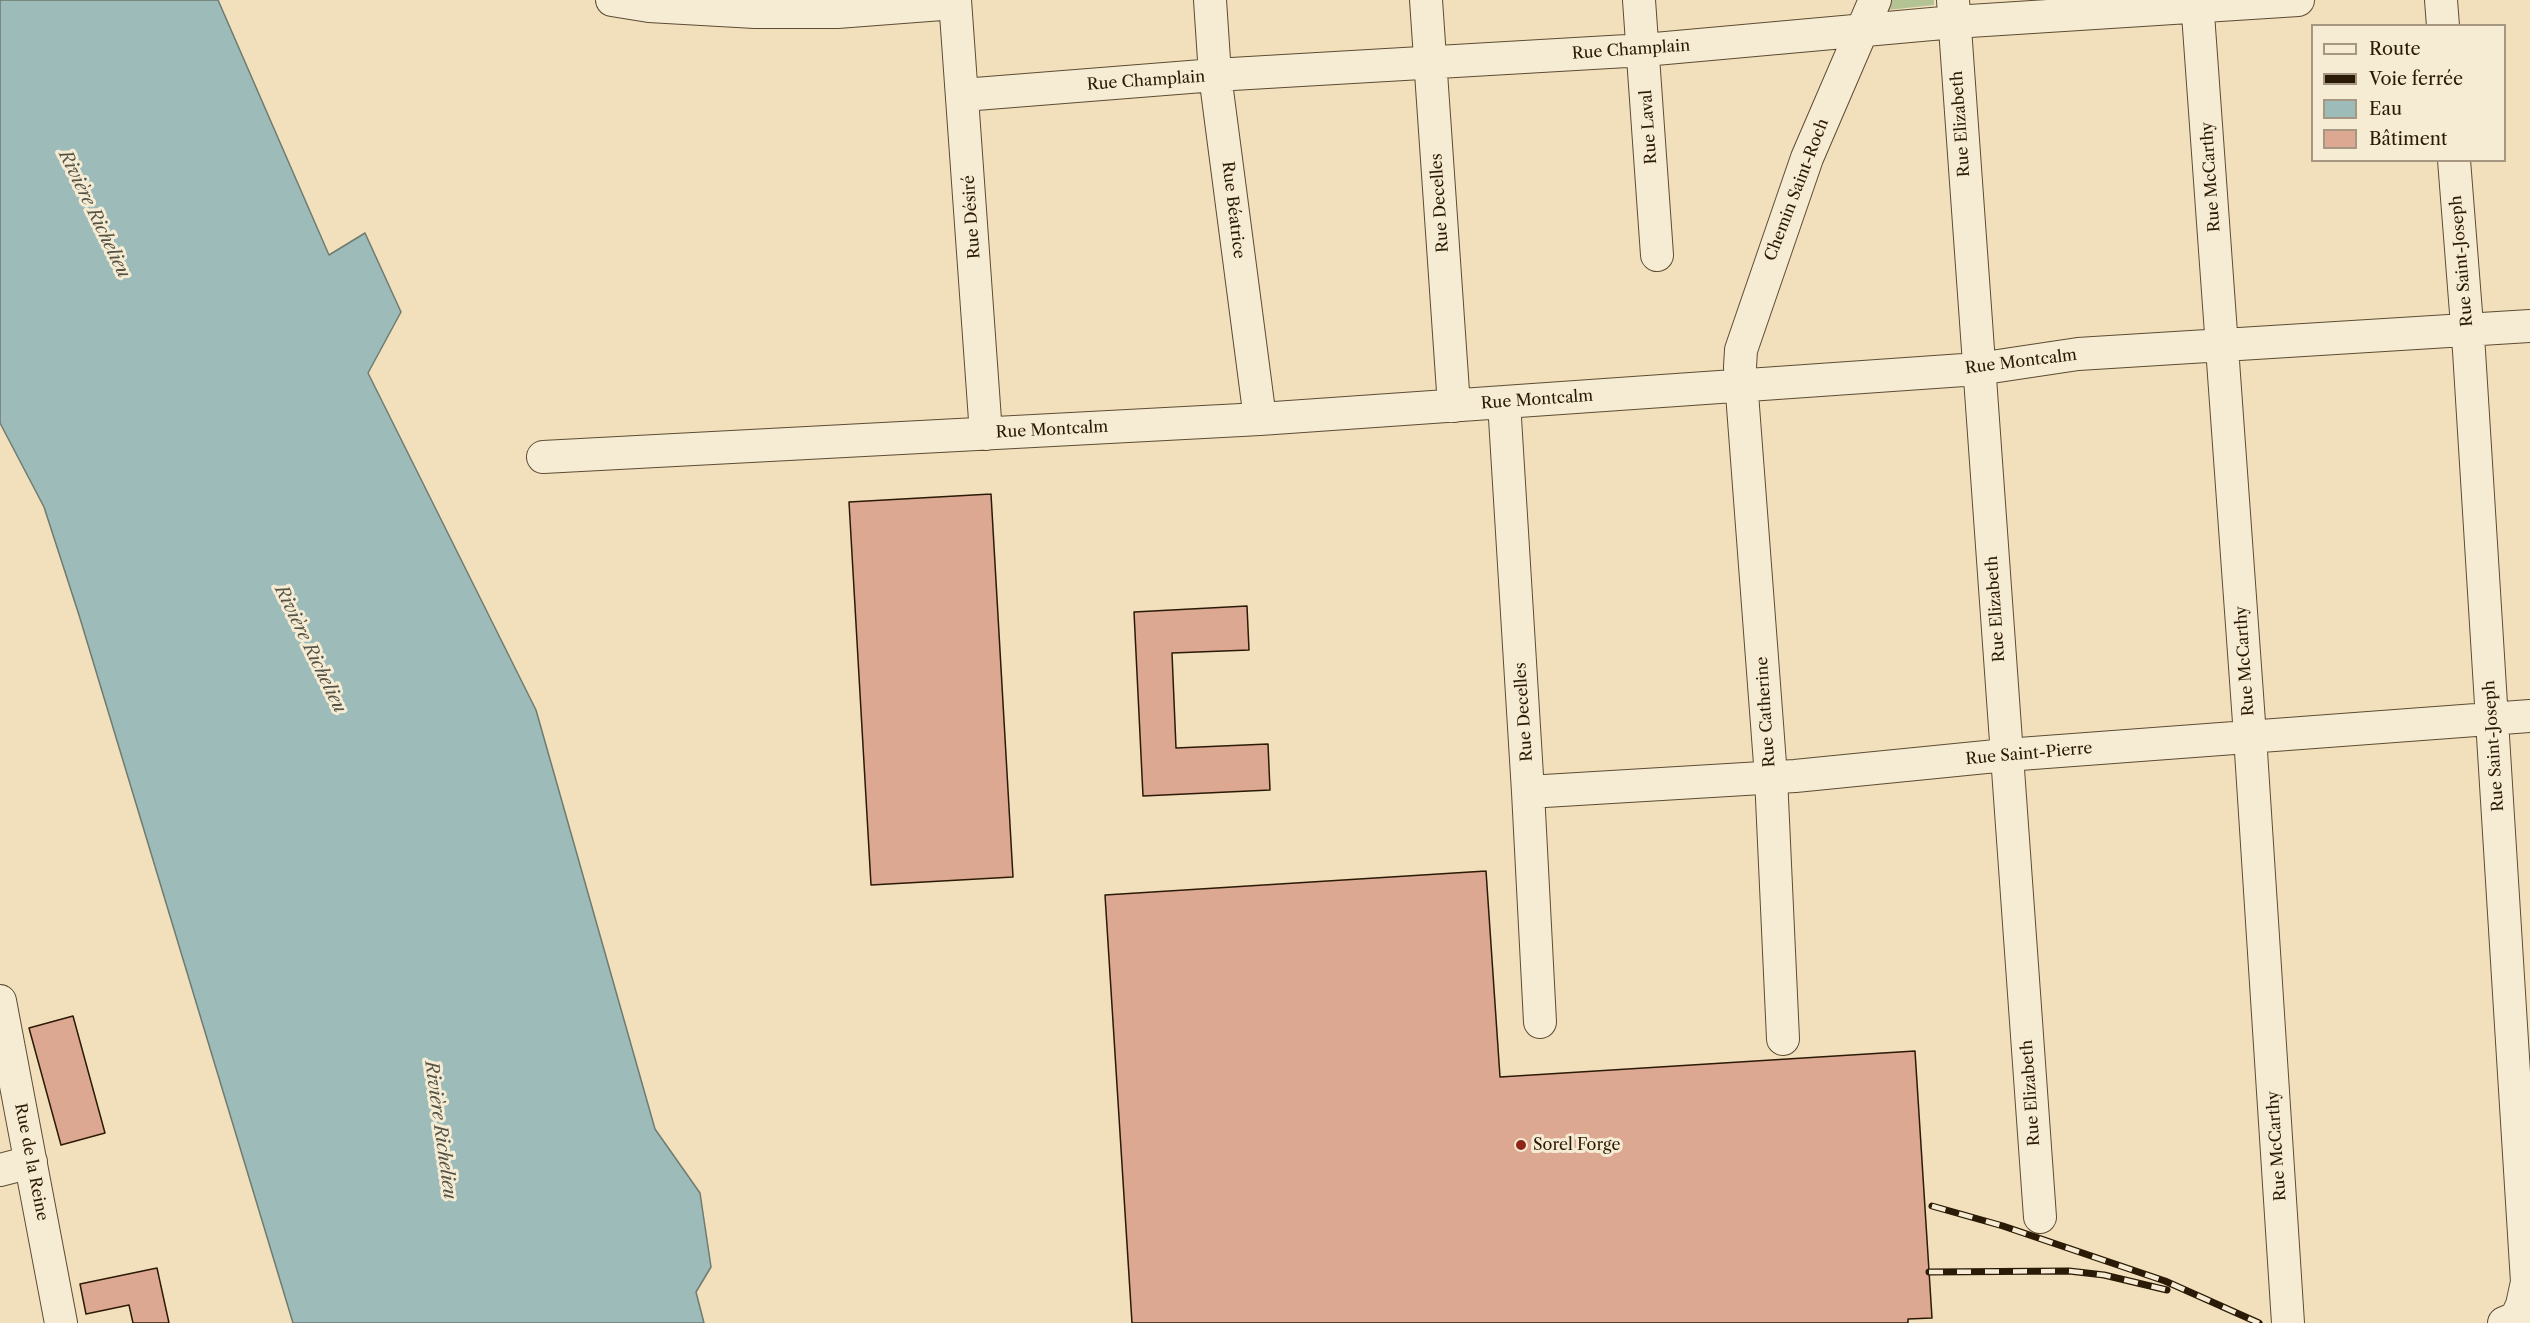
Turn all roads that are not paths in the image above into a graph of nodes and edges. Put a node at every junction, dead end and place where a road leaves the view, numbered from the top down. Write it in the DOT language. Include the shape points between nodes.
graph roads {
  1 [pos="612,0"];
  2 [pos="1210,0"];
  3 [pos="1426,0"];
  4 [pos="1639,0"];
  5 [pos="1875,0"];
  6 [pos="2298,0"];
  7 [pos="2441,0"];
  8 [pos="955,1"];
  9 [pos="700,4"];
  10 [pos="2198,4"];
  11 [pos="1954,11"];
  12 [pos="2443,24"];
  13 [pos="1861,31"];
  14 [pos="1644,50"];
  15 [pos="1431,63"];
  16 [pos="1215,75"];
  17 [pos="963,95"];
  18 [pos="2454,162"];
  19 [pos="1657,255"];
  20 [pos="2530,326"];
  21 [pos="2467,330"];
  22 [pos="2223,344"];
  23 [pos="1978,369"];
  24 [pos="1742,385"];
  25 [pos="1504,402"];
  26 [pos="1454,406"];
  27 [pos="1260,419"];
  28 [pos="986,434"];
  29 [pos="543,457"];
  30 [pos="2530,716"];
  31 [pos="2492,719"];
  32 [pos="2250,736"];
  33 [pos="2006,755"];
  34 [pos="1771,777"];
  35 [pos="1528,792"];
  36 [pos="0,1001"];
  37 [pos="1540,1022"];
  38 [pos="1783,1039"];
  39 [pos="31,1162"];
  40 [pos="0,1170"];
  41 [pos="2040,1217"];
  42 [pos="61,1323"];
  43 [pos="2288,1323"];
  44 [pos="2504,1323"];
  1 -- 9 [label="street" via="649,6"];
  2 -- 16 [label="street, Rue Béatrice"];
  3 -- 15 [label="street, Rue Decelles"];
  4 -- 14 [label="street, Rue Laval"];
  5 -- 13 [label="street, Chemin Saint-Roch"];
  6 -- 10 [label="street, Rue Champlain"];
  7 -- 12 [label="street"];
  8 -- 9 [label="street" via="837,12 755,12"];
  8 -- 17 [label="street, Rue Désiré"];
  10 -- 11 [label="street, Rue Champlain"];
  10 -- 22 [label="street, Rue McCarthy"];
  11 -- 13 [label="street, Rue Champlain"];
  11 -- 23 [label="street, Rue Elizabeth"];
  13 -- 14 [label="street, Rue Champlain"];
  13 -- 24 [label="street, Chemin Saint-Roch" via="1807,158 1744,336"];
  14 -- 15 [label="street, Rue Champlain"];
  14 -- 19 [label="street, Rue Laval"];
  15 -- 16 [label="street, Rue Champlain"];
  15 -- 26 [label="street, Rue Decelles"];
  16 -- 17 [label="street, Rue Champlain"];
  16 -- 27 [label="street, Rue Béatrice"];
  17 -- 28 [label="street, Rue Désiré"];
  18 -- 21 [label="street, Rue Saint-Joseph"];
  20 -- 21 [label="street, Rue Montcalm"];
  21 -- 22 [label="street, Rue Montcalm"];
  21 -- 31 [label="street, Rue Saint-Joseph"];
  22 -- 23 [label="street, Rue Montcalm" via="2057,357"];
  22 -- 32 [label="street, Rue McCarthy"];
  23 -- 24 [label="street, Rue Montcalm"];
  23 -- 33 [label="street, Rue Elizabeth"];
  24 -- 25 [label="street, Rue Montcalm"];
  24 -- 34 [label="street, Rue Catherine"];
  25 -- 26 [label="street, Rue Montcalm"];
  25 -- 35 [label="street, Rue Decelles"];
  26 -- 27 [label="street, Rue Montcalm"];
  27 -- 28 [label="street, Rue Montcalm"];
  28 -- 29 [label="street, Rue Montcalm"];
  30 -- 31 [label="street, Rue Saint-Pierre"];
  31 -- 32 [label="street, Rue Saint-Pierre"];
  31 -- 44 [label="street, Rue Saint-Joseph" via="2527,1282 2516,1318"];
  32 -- 33 [label="street, Rue Saint-Pierre"];
  32 -- 43 [label="street, Rue McCarthy"];
  33 -- 34 [label="street, Rue Saint-Pierre"];
  33 -- 41 [label="street, Rue Elizabeth"];
  34 -- 35 [label="street, Rue Saint-Pierre"];
  34 -- 38 [label="street, Rue Catherine"];
  35 -- 37 [label="street, Rue Decelles"];
  36 -- 39 [label="street, Rue de la Reine"];
  39 -- 40 [label="street"];
  39 -- 42 [label="street, Rue de la Reine"];
}
